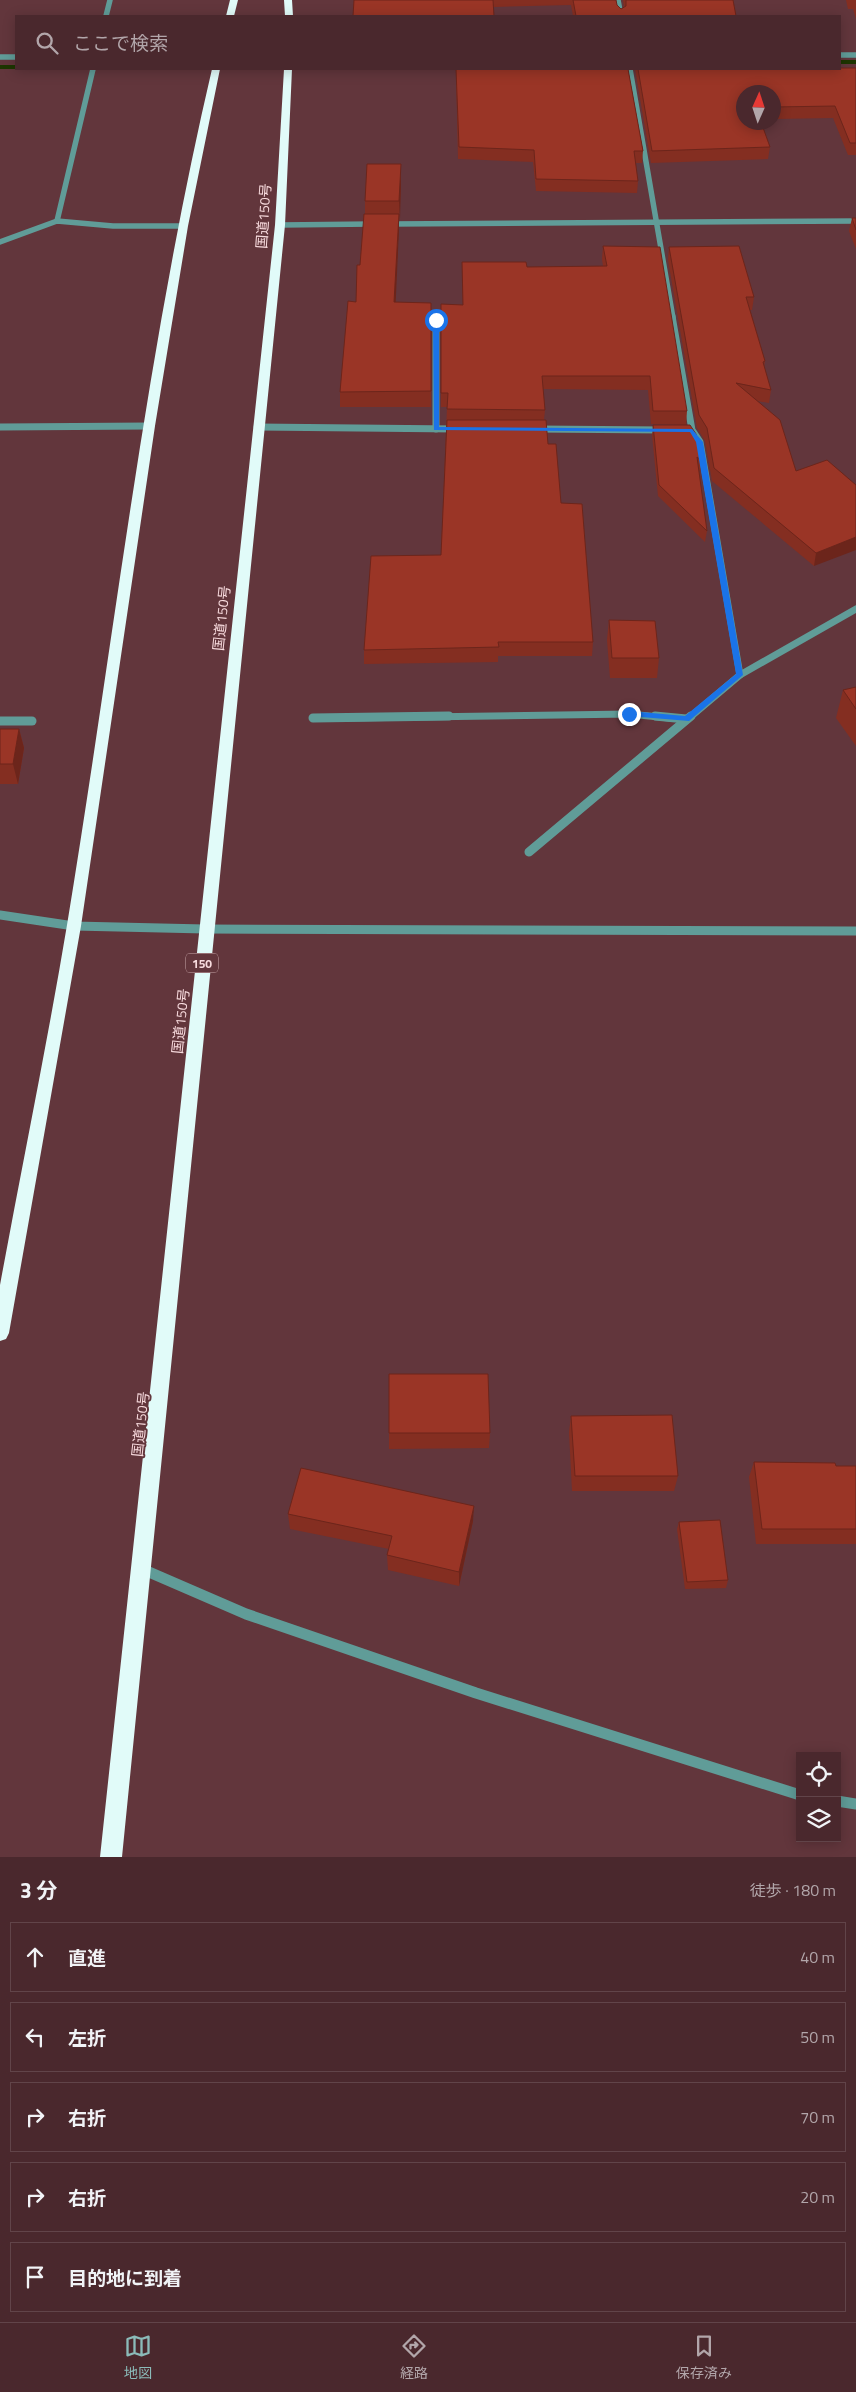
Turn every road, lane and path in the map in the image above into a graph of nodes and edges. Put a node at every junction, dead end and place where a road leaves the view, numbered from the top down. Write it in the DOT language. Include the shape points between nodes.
graph roads {
  1 [pos="110,0"];
  2 [pos="234,0"];
  3 [pos="288,0"];
  4 [pos="618,0"];
  5 [pos="106,15"];
  6 [pos="230,15"];
  7 [pos="289,15"];
  8 [pos="621,15"];
  9 [pos="841,55"];
  10 [pos="856,55"];
  11 [pos="0,57"];
  12 [pos="15,57"];
  13 [pos="93,70"];
  14 [pos="216,70"];
  15 [pos="288,70"];
  16 [pos="630,70"];
  17 [pos="57,221"];
  18 [pos="856,221"];
  19 [pos="656,222"];
  20 [pos="280,225"];
  21 [pos="183,226"];
  22 [pos="0,242"];
  23 [pos="436,320"];
  24 [pos="149,426"];
  25 [pos="0,427"];
  26 [pos="257,427"];
  27 [pos="436,429"];
  28 [pos="466,429"];
  29 [pos="524,429"];
  30 [pos="672,430"];
  31 [pos="682,430"];
  32 [pos="692,430"];
  33 [pos="856,609"];
  34 [pos="740,675"];
  35 [pos="313,718"];
  36 [pos="686,719"];
  37 [pos="0,721"];
  38 [pos="32,721"];
  39 [pos="529,852"];
  40 [pos="0,915"];
  41 [pos="74,926"];
  42 [pos="205,929"];
  43 [pos="856,931"];
  44 [pos="0,1332"];
  45 [pos="142,1569"];
  46 [pos="796,1794"];
  47 [pos="841,1802"];
  48 [pos="856,1804"];
  49 [pos="111,1857"];
  1 -- 5 [label="street"];
  2 -- 6 [label="highway"];
  3 -- 7 [label="highway"];
  4 -- 8 [label="street"];
  9 -- 10 [label="street"];
  11 -- 12 [label="street"];
  13 -- 17 [label="street"];
  14 -- 21 [label="highway"];
  15 -- 20 [label="highway, 国道150号 / 150"];
  16 -- 19 [label="street"];
  17 -- 21 [label="street" via="113,226"];
  17 -- 22 [label="street"];
  18 -- 19 [label="street"];
  19 -- 20 [label="street"];
  19 -- 32 [label="street"];
  20 -- 26 [label="highway, 国道150号 / 150"];
  21 -- 24 [label="highway"];
  23 -- 27 [label="street"];
  24 -- 25 [label="street"];
  24 -- 41 [label="highway"];
  26 -- 27 [label="street"];
  26 -- 42 [label="highway, 国道150号 / 150"];
  27 -- 28 [label="street"];
  29 -- 30 [label="street"];
  31 -- 32 [label="street"];
  32 -- 34 [label="street" via="700,442"];
  33 -- 34 [label="street"];
  34 -- 36 [label="street"];
  35 -- 36 [label="street" via="629,714"];
  36 -- 39 [label="street"];
  37 -- 38 [label="street"];
  40 -- 41 [label="street"];
  41 -- 42 [label="street"];
  41 -- 44 [label="highway"];
  42 -- 43 [label="street"];
  42 -- 45 [label="highway, 国道150号 / 150"];
  45 -- 46 [label="street" via="246,1614 448,1684"];
  45 -- 49 [label="highway, 国道150号 / 150"];
  47 -- 48 [label="street"];
}
